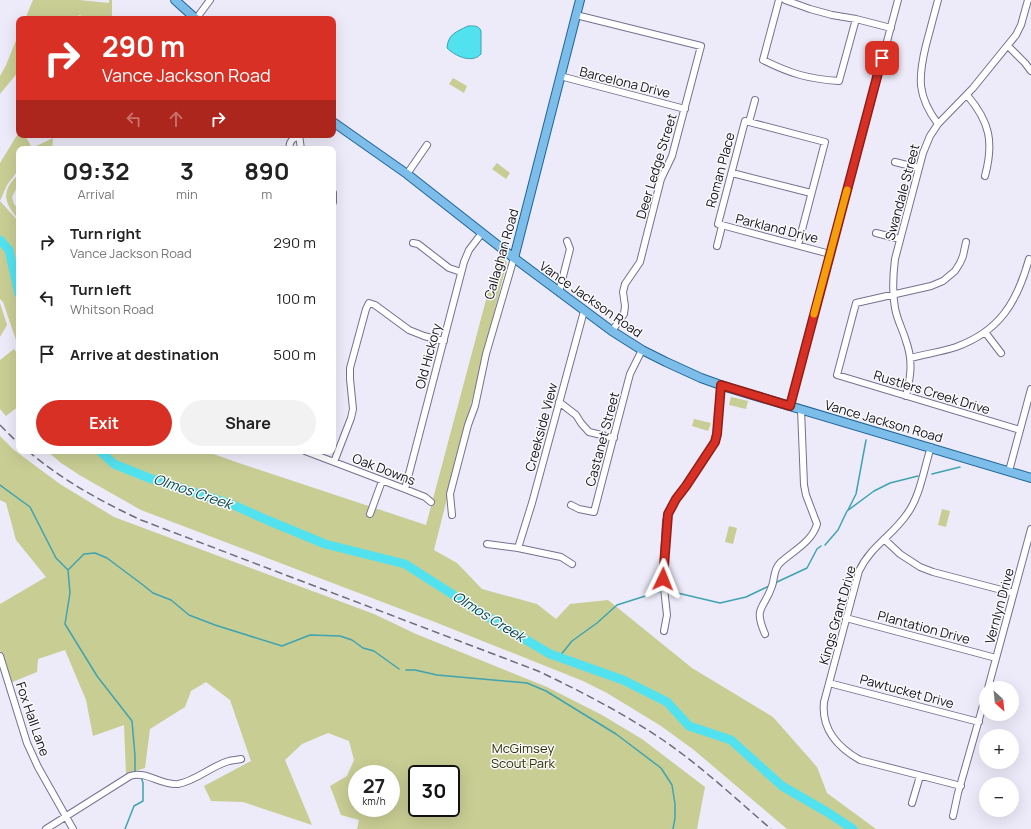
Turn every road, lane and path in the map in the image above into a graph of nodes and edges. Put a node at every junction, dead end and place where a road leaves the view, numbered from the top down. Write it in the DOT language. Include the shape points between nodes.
graph roads {
  1 [pos="175,0"];
  2 [pos="210,0"];
  3 [pos="580,0"];
  4 [pos="779,0"];
  5 [pos="785,0"];
  6 [pos="898,0"];
  7 [pos="938,0"];
  8 [pos="1027,1"];
  9 [pos="576,15"];
  10 [pos="193,16"];
  11 [pos="198,16"];
  12 [pos="856,18"];
  13 [pos="890,28"];
  14 [pos="1008,46"];
  15 [pos="1031,71"];
  16 [pos="560,76"];
  17 [pos="967,95"];
  18 [pos="755,100"];
  19 [pos="685,109"];
  20 [pos="747,121"];
  21 [pos="336,124"];
  22 [pos="938,124"];
  23 [pos="296,138"];
  24 [pos="289,146"];
  25 [pos="427,146"];
  26 [pos="895,162"];
  27 [pos="919,168"];
  28 [pos="732,172"];
  29 [pos="407,174"];
  30 [pos="985,176"];
  31 [pos="340,189"];
  32 [pos="336,191"];
  33 [pos="811,193"];
  34 [pos="720,225"];
  35 [pos="482,233"];
  36 [pos="876,233"];
  37 [pos="900,239"];
  38 [pos="567,241"];
  39 [pos="966,242"];
  40 [pos="413,243"];
  41 [pos="798,245"];
  42 [pos="717,246"];
  43 [pos="830,254"];
  44 [pos="514,258"];
  45 [pos="1029,260"];
  46 [pos="461,272"];
  47 [pos="559,292"];
  48 [pos="893,295"];
  49 [pos="584,311"];
  50 [pos="612,331"];
  51 [pos="985,332"];
  52 [pos="444,341"];
  53 [pos="642,350"];
  54 [pos="1001,353"];
  55 [pos="911,358"];
  56 [pos="721,385"];
  57 [pos="1031,389"];
  58 [pos="906,396"];
  59 [pos="559,402"];
  60 [pos="790,406"];
  61 [pos="801,409"];
  62 [pos="1020,430"];
  63 [pos="614,438"];
  64 [pos="931,447"];
  65 [pos="312,454"];
  66 [pos="334,462"];
  67 [pos="1009,471"];
  68 [pos="1031,478"];
  69 [pos="382,481"];
  70 [pos="405,489"];
  71 [pos="432,502"];
  72 [pos="571,505"];
  73 [pos="370,514"];
  74 [pos="452,515"];
  75 [pos="1031,529"];
  76 [pos="884,538"];
  77 [pos="487,544"];
  78 [pos="518,548"];
  79 [pos="572,564"];
  80 [pos="1013,594"];
  81 [pos="846,618"];
  82 [pos="664,631"];
  83 [pos="765,634"];
  84 [pos="0,656"];
  85 [pos="996,658"];
  86 [pos="990,681"];
  87 [pos="829,683"];
  88 [pos="979,722"];
  89 [pos="241,759"];
  90 [pos="920,776"];
  91 [pos="961,786"];
  92 [pos="912,803"];
  93 [pos="67,816"];
  94 [pos="953,816"];
  95 [pos="46,829"];
  96 [pos="74,829"];
  1 -- 10 [label="main road"];
  2 -- 11 [label="street"];
  3 -- 9 [label="main road, Callaghan Road"];
  4 -- 12 [label="street" via="763,60 797,75 839,80"];
  5 -- 12 [label="street" via="825,13"];
  6 -- 13 [label="street"];
  7 -- 22 [label="street" via="921,65 920,81 924,101"];
  8 -- 14 [label="street, Swandale Street" via="1021,25"];
  9 -- 16 [label="main road, Callaghan Road"];
  9 -- 19 [label="street, Deer Ledge Street" via="701,46"];
  12 -- 13 [label="street"];
  13 -- 43 [label="street"];
  14 -- 15 [label="street"];
  14 -- 17 [label="street, Swandale Street"];
  16 -- 19 [label="street, Barcelona Drive"];
  16 -- 44 [label="main road, Callaghan Road"];
  17 -- 22 [label="street, Swandale Street"];
  17 -- 30 [label="street" via="980,111 989,132 990,155"];
  18 -- 20 [label="street, Roman Place"];
  19 -- 50 [label="street, Deer Ledge Street" via="672,156 661,179 640,262 624,289 624,314"];
  20 -- 28 [label="street, Roman Place"];
  20 -- 33 [label="street" via="825,142"];
  21 -- 29 [label="main road, Vance Jackson Road"];
  22 -- 27 [label="street, Swandale Street" via="926,145"];
  23 -- 24 [label="street"];
  25 -- 29 [label="street"];
  26 -- 27 [label="street"];
  27 -- 37 [label="street, Swandale Street"];
  28 -- 33 [label="street"];
  28 -- 34 [label="street, Roman Place"];
  29 -- 35 [label="main road, Vance Jackson Road"];
  31 -- 32 [label="street"];
  33 -- 41 [label="street"];
  34 -- 41 [label="street, Parkland Drive"];
  34 -- 42 [label="street, Roman Place"];
  35 -- 44 [label="main road, Vance Jackson Road"];
  35 -- 46 [label="street, Old Hickory" via="469,250"];
  36 -- 37 [label="street"];
  37 -- 48 [label="street, Swandale Street" via="893,274"];
  38 -- 47 [label="street" via="570,249"];
  39 -- 48 [label="street" via="960,263 947,278 931,286"];
  40 -- 46 [label="street" via="418,244 449,268"];
  41 -- 43 [label="street, Parkland Drive"];
  43 -- 60 [label="street"];
  44 -- 47 [label="main road, Vance Jackson Road"];
  44 -- 74 [label="street, Callaghan Road" via="450,494"];
  45 -- 51 [label="street" via="1014,301 1002,317"];
  46 -- 52 [label="street, Old Hickory"];
  47 -- 49 [label="main road, Vance Jackson Road"];
  48 -- 55 [label="street, Swandale Street" via="895,310"];
  48 -- 58 [label="street, Rustlers Creek Drive" via="856,303 837,375"];
  49 -- 50 [label="main road, Vance Jackson Road"];
  49 -- 59 [label="street, Creekside View"];
  50 -- 53 [label="main road, Vance Jackson Road"];
  51 -- 54 [label="street"];
  51 -- 55 [label="street" via="954,348"];
  52 -- 66 [label="street" via="409,330 369,303 350,368 353,409"];
  52 -- 70 [label="street, Old Hickory"];
  53 -- 56 [label="main road, Vance Jackson Road"];
  53 -- 63 [label="street, Castanet Street" via="630,374"];
  55 -- 58 [label="street, Swandale Street"];
  56 -- 60 [label="main road, Vance Jackson Road"];
  56 -- 82 [label="street" via="715,442 668,514 663,570 667,615"];
  57 -- 62 [label="street"];
  58 -- 62 [label="street, Rustlers Creek Drive"];
  59 -- 63 [label="street" via="576,415 589,432"];
  59 -- 78 [label="street, Creekside View"];
  60 -- 61 [label="main road, Vance Jackson Road"];
  61 -- 64 [label="main road, Vance Jackson Road"];
  61 -- 83 [label="street" via="804,485 817,524 812,536 775,570 773,585 760,611 760,621"];
  62 -- 67 [label="street"];
  63 -- 72 [label="street, Castanet Street" via="594,512"];
  64 -- 67 [label="main road, Vance Jackson Road"];
  64 -- 76 [label="street, Kings Grant Drive" via="911,509"];
  65 -- 66 [label="street, Oak Downs"];
  66 -- 69 [label="street, Oak Downs"];
  67 -- 68 [label="main road, Vance Jackson Road"];
  69 -- 70 [label="street, Oak Downs"];
  69 -- 73 [label="street"];
  70 -- 71 [label="street, Oak Downs"];
  75 -- 80 [label="street, Vernlyn Drive"];
  76 -- 80 [label="street" via="900,554 920,567"];
  76 -- 81 [label="street, Kings Grant Drive" via="862,565"];
  77 -- 78 [label="street"];
  78 -- 79 [label="street" via="561,557"];
  80 -- 85 [label="street, Vernlyn Drive"];
  81 -- 85 [label="street, Plantation Drive"];
  81 -- 87 [label="street, Kings Grant Drive"];
  84 -- 93 [label="street, Fox Hall Lane" via="27,743"];
  85 -- 86 [label="street, Vernlyn Drive"];
  87 -- 88 [label="street, Pawtucket Drive"];
  87 -- 90 [label="street, Kings Grant Drive" via="824,702 824,719 831,735 860,760"];
  88 -- 91 [label="street"];
  89 -- 93 [label="street" via="229,761 176,784 135,774"];
  90 -- 91 [label="street, Kings Grant Drive"];
  90 -- 92 [label="street"];
  91 -- 94 [label="street"];
  93 -- 95 [label="street"];
  93 -- 96 [label="street, Fox Hall Lane"];
}
